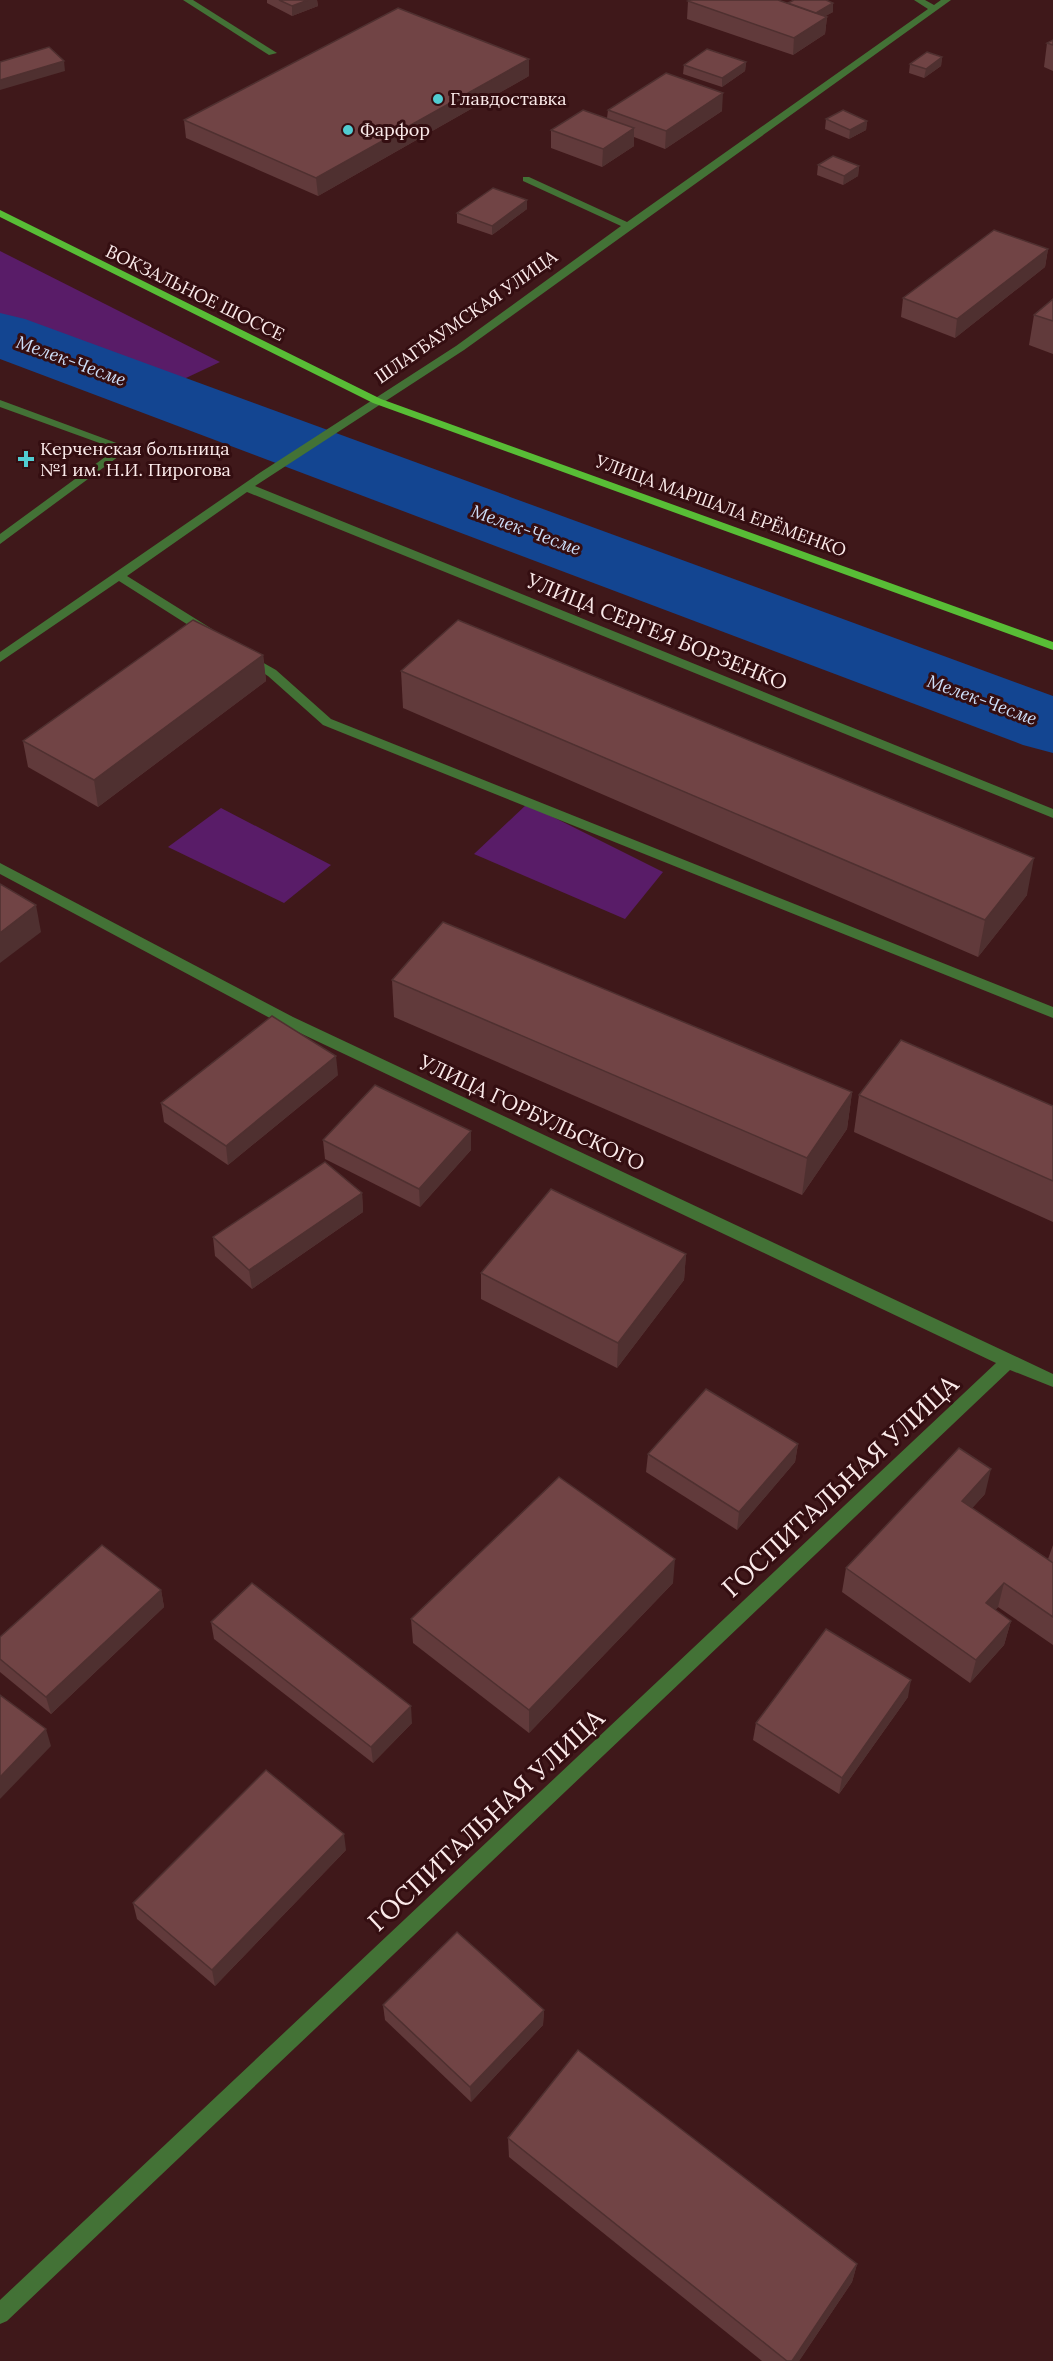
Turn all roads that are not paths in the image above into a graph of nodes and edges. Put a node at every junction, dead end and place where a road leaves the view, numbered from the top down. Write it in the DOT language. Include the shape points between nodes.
graph roads {
  1 [pos="187,0"];
  2 [pos="918,0"];
  3 [pos="947,0"];
  4 [pos="934,9"];
  5 [pos="272,53"];
  6 [pos="526,179"];
  7 [pos="0,213"];
  8 [pos="628,226"];
  9 [pos="376,400"];
  10 [pos="0,403"];
  11 [pos="246,487"];
  12 [pos="0,540"];
  13 [pos="119,576"];
  14 [pos="1053,646"];
  15 [pos="0,657"];
  16 [pos="1053,814"];
  17 [pos="0,868"];
  18 [pos="1053,1013"];
  19 [pos="1008,1362"];
  20 [pos="1053,1381"];
  21 [pos="0,2314"];
  1 -- 5 [label="street"];
  2 -- 4 [label="street"];
  3 -- 4 [label="street, ШЛАГБАУМСКАЯ УЛИЦА"];
  4 -- 8 [label="street, ШЛАГБАУМСКАЯ УЛИЦА"];
  6 -- 8 [label="street"];
  7 -- 9 [label="main road, ВОКЗАЛЬНОЕ ШОССЕ"];
  8 -- 9 [label="street, ШЛАГБАУМСКАЯ УЛИЦА" via="460,348"];
  9 -- 11 [label="street, ШЛАГБАУМСКАЯ УЛИЦА"];
  9 -- 14 [label="main road, УЛИЦА МАРШАЛА ЕРЁМЕНКО"];
  10 -- 12 [label="street" via="124,448"];
  11 -- 13 [label="street, ШЛАГБАУМСКАЯ УЛИЦА"];
  11 -- 16 [label="street, УЛИЦА СЕРГЕЯ БОРЗЕНКО"];
  13 -- 15 [label="street, ШЛАГБАУМСКАЯ УЛИЦА"];
  13 -- 18 [label="street" via="272,673 327,722"];
  17 -- 19 [label="street, УЛИЦА ГОРБУЛЬСКОГО" via="288,1021"];
  19 -- 20 [label="street, УЛИЦА ГОРБУЛЬСКОГО"];
  19 -- 21 [label="street, ГОСПИТАЛЬНАЯ УЛИЦА"];
}
